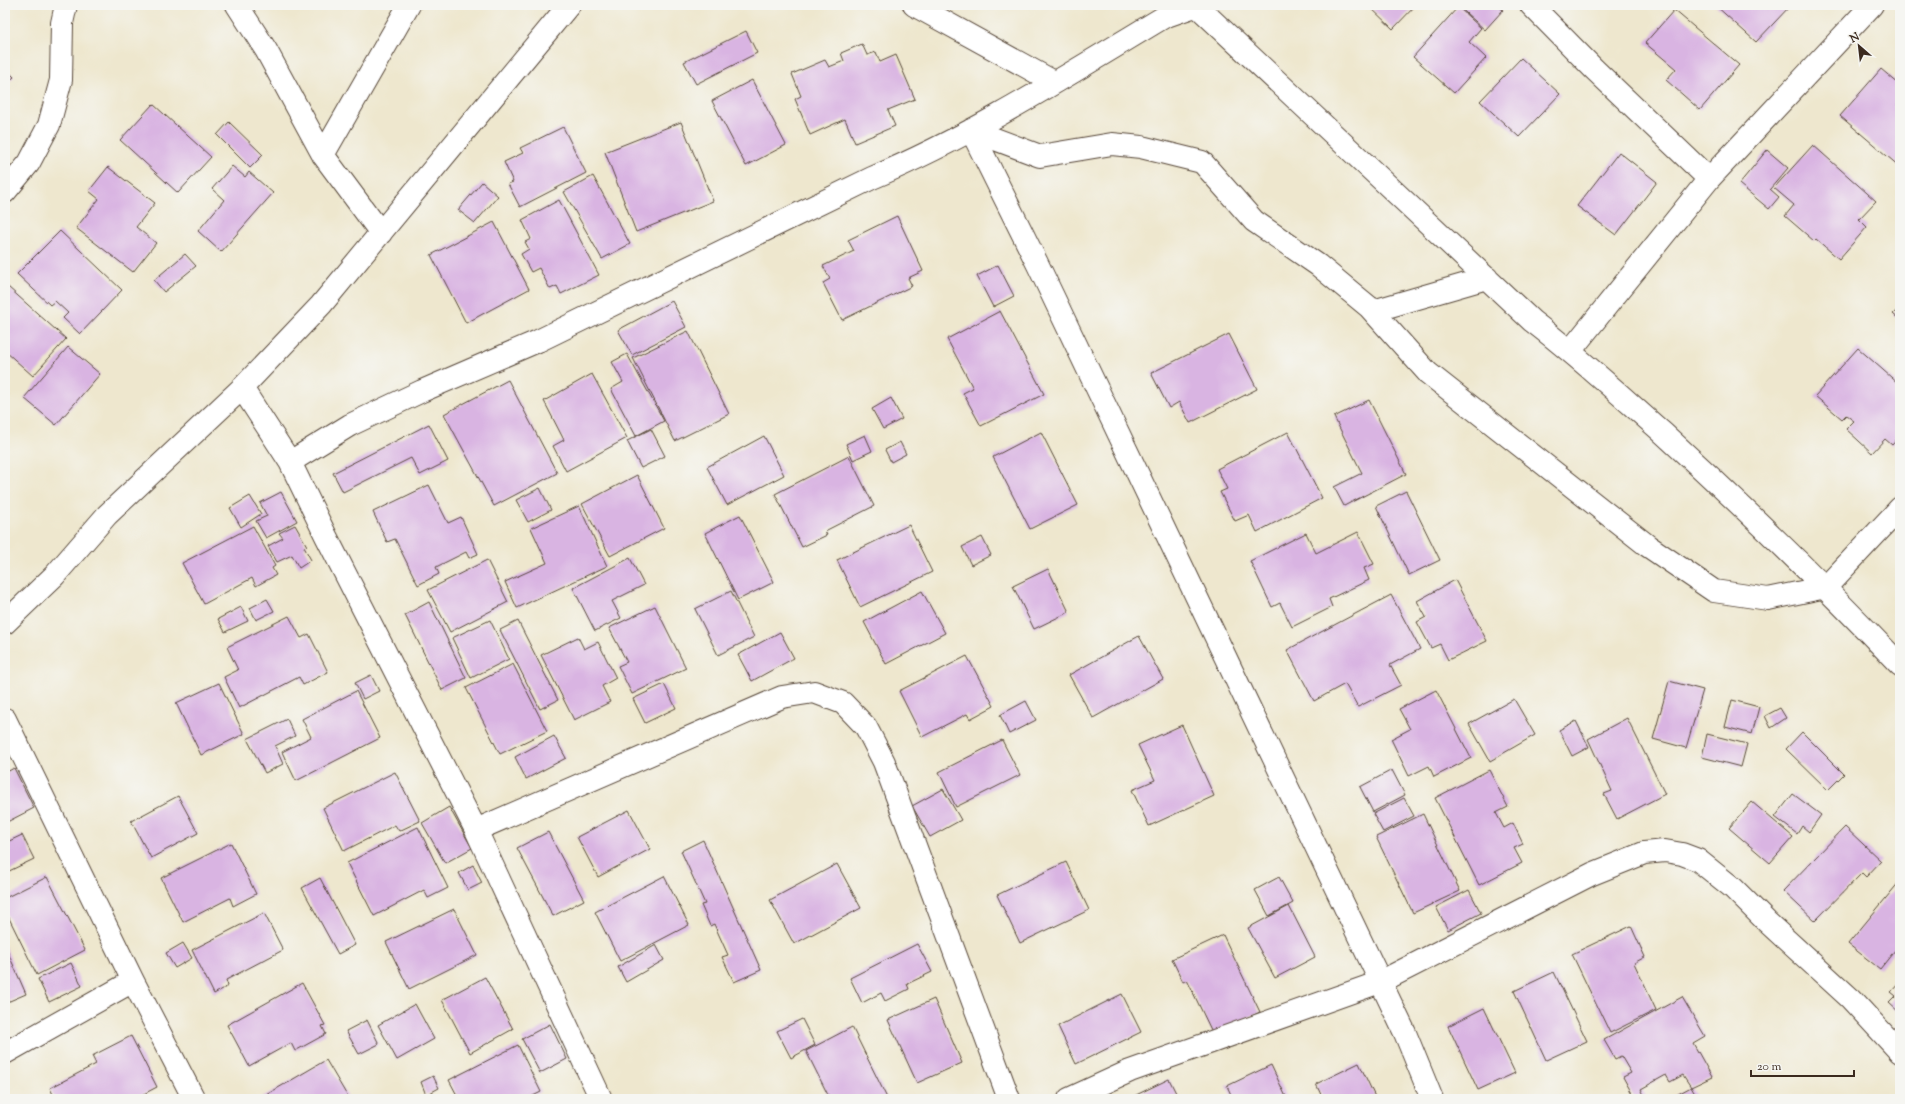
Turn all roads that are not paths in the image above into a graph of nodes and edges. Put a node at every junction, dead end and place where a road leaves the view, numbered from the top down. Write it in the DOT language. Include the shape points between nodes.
graph roads {
  1 [pos="66,5"];
  2 [pos="237,5"];
  3 [pos="409,5"];
  4 [pos="569,5"];
  5 [pos="914,5"];
  6 [pos="1197,5"];
  7 [pos="1531,5"];
  8 [pos="1872,5"];
  9 [pos="1054,82"];
  10 [pos="971,130"];
  11 [pos="323,154"];
  12 [pos="1709,179"];
  13 [pos="5,192"];
  14 [pos="381,233"];
  15 [pos="1487,278"];
  16 [pos="1373,311"];
  17 [pos="1571,350"];
  18 [pos="242,388"];
  19 [pos="290,462"];
  20 [pos="1900,508"];
  21 [pos="1826,587"];
  22 [pos="5,623"];
  23 [pos="1900,665"];
  24 [pos="5,720"];
  25 [pos="476,830"];
  26 [pos="133,981"];
  27 [pos="1380,982"];
  28 [pos="1900,1052"];
  29 [pos="5,1053"];
  30 [pos="194,1099"];
  31 [pos="601,1099"];
  32 [pos="1009,1099"];
  33 [pos="1069,1099"];
  34 [pos="1432,1099"];
  1 -- 13 [label="street" via="62,23 61,80 49,125 29,163"];
  2 -- 11 [label="street" via="266,50"];
  3 -- 11 [label="street"];
  4 -- 14 [label="street"];
  5 -- 9 [label="street"];
  6 -- 9 [label="street" via="1164,17"];
  6 -- 15 [label="street"];
  7 -- 12 [label="street"];
  8 -- 12 [label="street"];
  9 -- 10 [label="street"];
  10 -- 16 [label="street" via="1040,156 1112,144 1141,147 1202,162 1254,222 1318,265"];
  10 -- 19 [label="street" via="916,160 872,178 538,341 350,425"];
  10 -- 27 [label="street"];
  11 -- 14 [label="street"];
  12 -- 17 [label="street"];
  14 -- 18 [label="street" via="321,305"];
  15 -- 16 [label="street"];
  15 -- 17 [label="street" via="1532,321"];
  16 -- 21 [label="street" via="1428,373 1648,546 1714,591 1768,599"];
  17 -- 21 [label="street"];
  18 -- 19 [label="street"];
  18 -- 22 [label="street" via="107,515 55,575"];
  19 -- 25 [label="street"];
  20 -- 21 [label="street"];
  21 -- 23 [label="street"];
  24 -- 26 [label="street"];
  25 -- 31 [label="street"];
  25 -- 32 [label="street" via="782,697 814,692 843,703 866,727 884,762"];
  26 -- 29 [label="street"];
  26 -- 30 [label="street"];
  27 -- 28 [label="street" via="1592,874 1644,853 1665,851 1698,860 1733,888 1850,998"];
  27 -- 33 [label="street" via="1130,1071"];
  27 -- 34 [label="street" via="1405,1033"];
}
